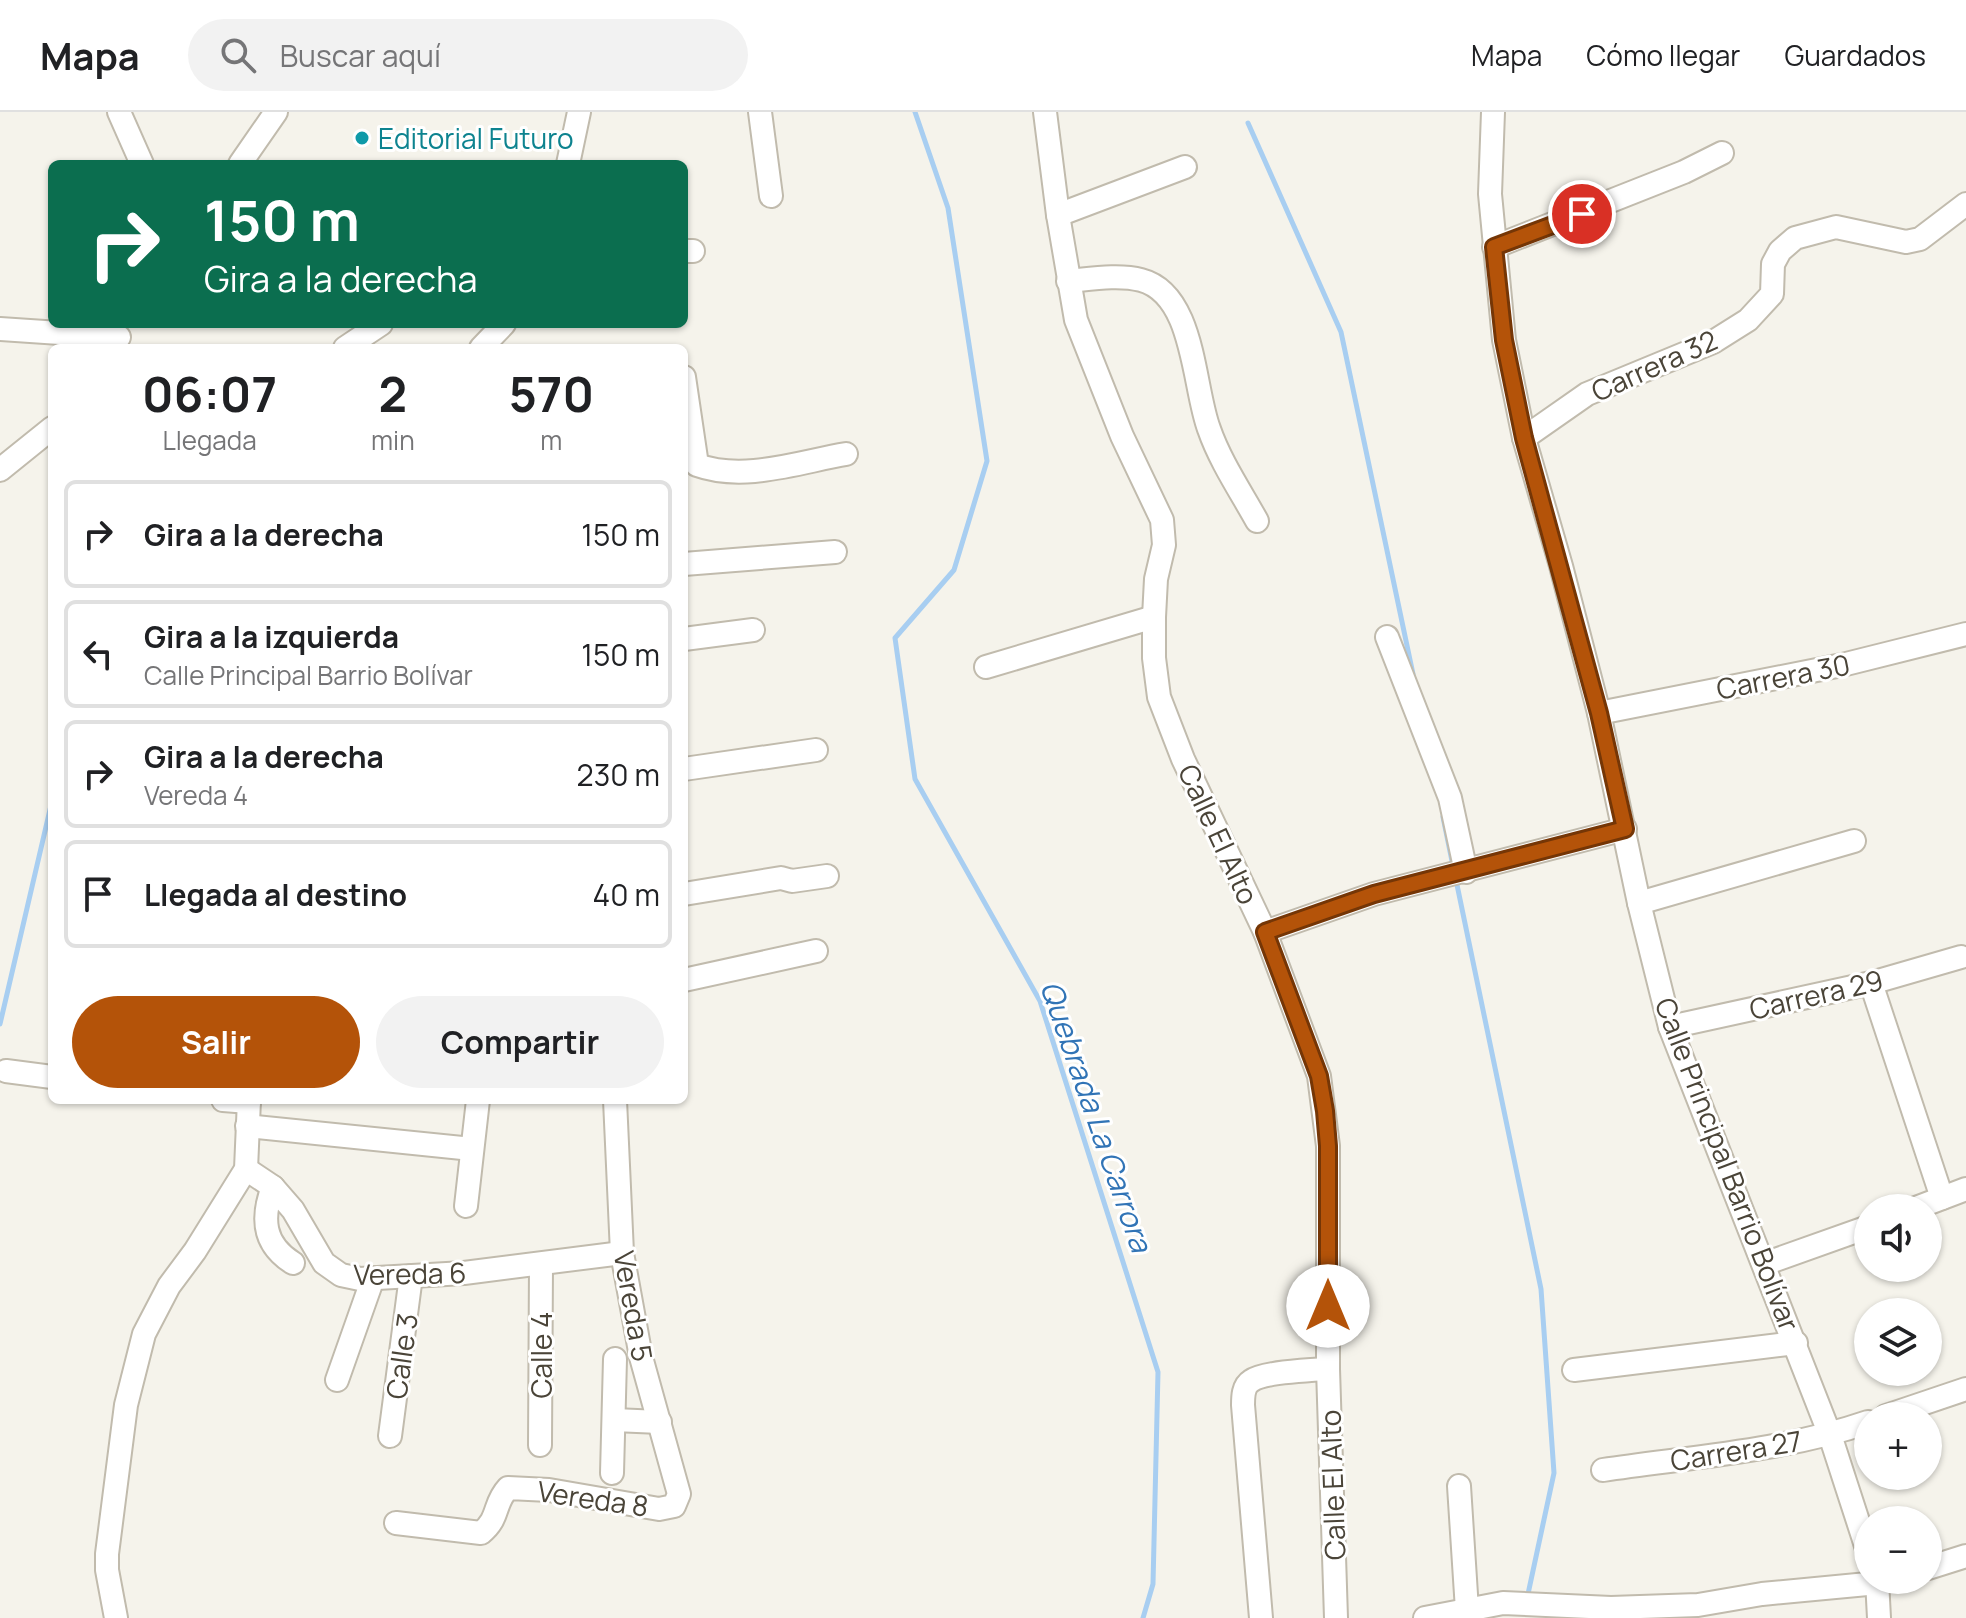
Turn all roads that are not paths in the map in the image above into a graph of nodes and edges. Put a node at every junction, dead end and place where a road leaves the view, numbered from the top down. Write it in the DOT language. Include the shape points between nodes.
graph roads {
  1 [pos="119,112"];
  2 [pos="276,112"];
  3 [pos="579,112"];
  4 [pos="760,112"];
  5 [pos="1045,112"];
  6 [pos="1493,112"];
  7 [pos="1722,153"];
  8 [pos="140,160"];
  9 [pos="243,160"];
  10 [pos="569,160"];
  11 [pos="1185,167"];
  12 [pos="771,196"];
  13 [pos="1966,204"];
  14 [pos="1058,215"];
  15 [pos="1494,247"];
  16 [pos="1068,281"];
  17 [pos="375,328"];
  18 [pos="500,328"];
  19 [pos="0,329"];
  20 [pos="120,336"];
  21 [pos="351,344"];
  22 [pos="485,344"];
  23 [pos="688,404"];
  24 [pos="48,431"];
  25 [pos="1524,438"];
  26 [pos="846,454"];
  27 [pos="0,470"];
  28 [pos="1257,521"];
  29 [pos="835,552"];
  30 [pos="688,564"];
  31 [pos="1154,617"];
  32 [pos="753,630"];
  33 [pos="1966,634"];
  34 [pos="1387,637"];
  35 [pos="688,638"];
  36 [pos="986,667"];
  37 [pos="1599,713"];
  38 [pos="816,750"];
  39 [pos="688,768"];
  40 [pos="1625,829"];
  41 [pos="1854,841"];
  42 [pos="1466,872"];
  43 [pos="827,876"];
  44 [pos="688,893"];
  45 [pos="1639,903"];
  46 [pos="1265,932"];
  47 [pos="816,951"];
  48 [pos="1961,957"];
  49 [pos="688,979"];
  50 [pos="1871,983"];
  51 [pos="1670,1027"];
  52 [pos="6,1071"];
  53 [pos="48,1076"];
  54 [pos="249,1104"];
  55 [pos="478,1104"];
  56 [pos="615,1104"];
  57 [pos="247,1126"];
  58 [pos="472,1149"];
  59 [pos="246,1169"];
  60 [pos="273,1187"];
  61 [pos="1966,1189"];
  62 [pos="1941,1194"];
  63 [pos="1942,1198"];
  64 [pos="466,1206"];
  65 [pos="1854,1232"];
  66 [pos="622,1253"];
  67 [pos="293,1263"];
  68 [pos="1764,1264"];
  69 [pos="541,1265"];
  70 [pos="411,1276"];
  71 [pos="373,1278"];
  72 [pos="1796,1343"];
  73 [pos="615,1359"];
  74 [pos="1328,1369"];
  75 [pos="1574,1370"];
  76 [pos="337,1380"];
  77 [pos="1966,1389"];
  78 [pos="1927,1402"];
  79 [pos="614,1420"];
  80 [pos="660,1422"];
  81 [pos="1854,1427"];
  82 [pos="1830,1435"];
  83 [pos="390,1436"];
  84 [pos="540,1445"];
  85 [pos="1603,1470"];
  86 [pos="612,1473"];
  87 [pos="1459,1486"];
  88 [pos="674,1506"];
  89 [pos="1854,1509"];
  90 [pos="396,1523"];
  91 [pos="1966,1556"];
  92 [pos="1942,1564"];
  93 [pos="1854,1584"];
  94 [pos="1880,1594"];
  95 [pos="1467,1610"];
  96 [pos="1611,1613"];
  97 [pos="116,1618"];
  98 [pos="1261,1618"];
  99 [pos="1336,1618"];
  100 [pos="1425,1618"];
  101 [pos="1879,1618"];
  1 -- 8 [label="street"];
  2 -- 9 [label="street"];
  3 -- 10 [label="street"];
  4 -- 12 [label="street"];
  5 -- 14 [label="street, Calle El Alto"];
  6 -- 15 [label="street, Calle Principal Barrio Bolívar"];
  7 -- 15 [label="street"];
  11 -- 14 [label="street"];
  13 -- 25 [label="street, Carrera 32" via="1920,239 1906,242 1836,227 1795,238 1773,264 1772,294 1748,320 1713,342 1587,394"];
  14 -- 16 [label="street, Calle El Alto"];
  15 -- 25 [label="street, Calle Principal Barrio Bolívar" via="1504,340"];
  16 -- 28 [label="street" via="1142,280 1169,297 1183,321 1208,429"];
  16 -- 31 [label="street, Calle El Alto" via="1076,320 1162,520 1164,545"];
  17 -- 21 [label="street"];
  18 -- 22 [label="street"];
  19 -- 20 [label="street"];
  23 -- 26 [label="street" via="697,465 713,471 744,472"];
  24 -- 27 [label="street"];
  25 -- 37 [label="street, Calle Principal Barrio Bolívar"];
  29 -- 30 [label="street"];
  31 -- 36 [label="street"];
  31 -- 46 [label="street, Calle El Alto" via="1159,697"];
  32 -- 35 [label="street"];
  33 -- 37 [label="street, Carrera 30" via="1842,665"];
  34 -- 42 [label="street" via="1450,798"];
  37 -- 40 [label="street, Calle Principal Barrio Bolívar"];
  38 -- 39 [label="street"];
  40 -- 42 [label="street"];
  40 -- 45 [label="street, Calle Principal Barrio Bolívar"];
  41 -- 45 [label="street"];
  42 -- 46 [label="street" via="1374,894"];
  43 -- 44 [label="street"];
  45 -- 51 [label="street, Calle Principal Barrio Bolívar"];
  46 -- 74 [label="street, Calle El Alto" via="1319,1076 1325,1111"];
  47 -- 49 [label="street"];
  48 -- 50 [label="street, Carrera 29"];
  50 -- 51 [label="street, Carrera 29"];
  50 -- 62 [label="street"];
  51 -- 68 [label="street, Calle Principal Barrio Bolívar"];
  52 -- 53 [label="street"];
  54 -- 57 [label="street"];
  55 -- 58 [label="street"];
  56 -- 66 [label="street, Vereda 5"];
  57 -- 58 [label="street"];
  57 -- 59 [label="street"];
  58 -- 64 [label="street"];
  59 -- 60 [label="street, Vereda 6"];
  59 -- 97 [label="street" via="169,1286 134,1367 107,1554"];
  60 -- 67 [label="street" via="265,1218 267,1235 280,1255"];
  60 -- 71 [label="street, Vereda 6" via="324,1263 341,1275"];
  61 -- 63 [label="street"];
  65 -- 68 [label="street"];
  66 -- 69 [label="street, Vereda 6"];
  66 -- 80 [label="street, Vereda 5" via="641,1357"];
  68 -- 72 [label="street, Calle Principal Barrio Bolívar"];
  69 -- 70 [label="street, Vereda 6"];
  69 -- 84 [label="street, Calle 4"];
  70 -- 71 [label="street, Vereda 6"];
  70 -- 83 [label="street, Calle 3"];
  71 -- 76 [label="street"];
  72 -- 75 [label="street"];
  72 -- 82 [label="street, Calle Principal Barrio Bolívar"];
  73 -- 79 [label="street"];
  74 -- 98 [label="street" via="1259,1378 1244,1389"];
  74 -- 99 [label="street, Calle El Alto"];
  77 -- 78 [label="street"];
  79 -- 80 [label="street"];
  79 -- 86 [label="street"];
  80 -- 88 [label="street, Vereda 5" via="679,1494"];
  81 -- 82 [label="street, Carrera 27"];
  82 -- 85 [label="street, Carrera 27"];
  82 -- 89 [label="street, Calle Principal Barrio Bolívar"];
  87 -- 95 [label="street"];
  88 -- 90 [label="street, Vereda 8" via="659,1509 508,1488 492,1524 481,1533"];
  91 -- 92 [label="street"];
  93 -- 96 [label="street"];
  94 -- 101 [label="street"];
  95 -- 96 [label="street" via="1503,1603"];
  95 -- 100 [label="street"];
}
